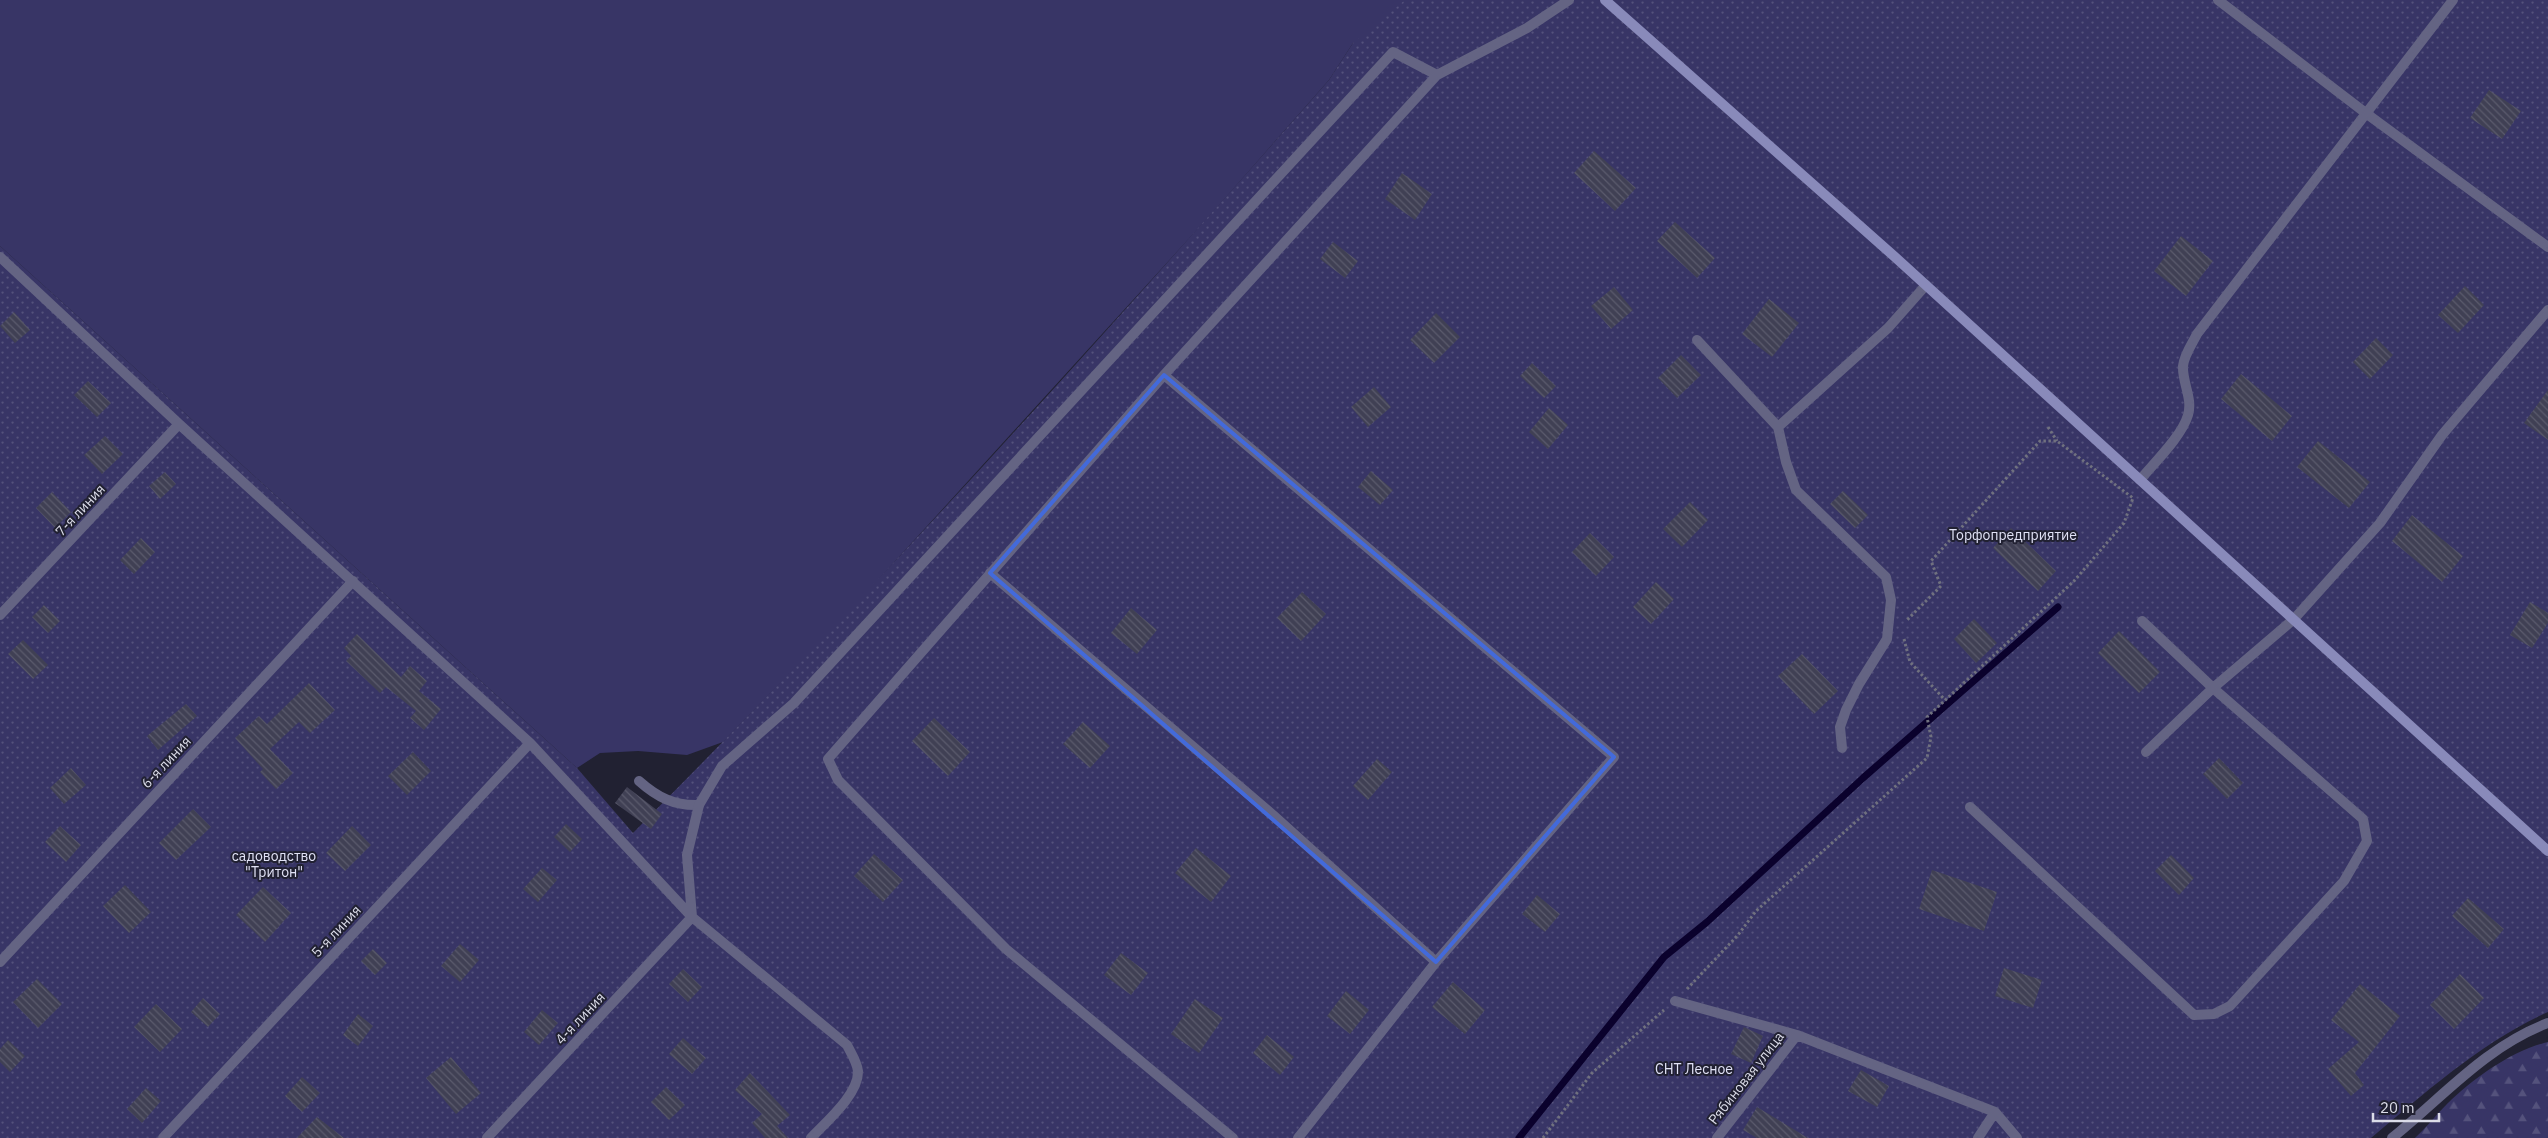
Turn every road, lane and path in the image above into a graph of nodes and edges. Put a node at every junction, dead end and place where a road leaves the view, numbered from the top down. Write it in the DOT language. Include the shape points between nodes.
graph roads {
  1 [pos="1569,0"];
  2 [pos="1605,0"];
  3 [pos="2218,0"];
  4 [pos="2453,0"];
  5 [pos="1437,75"];
  6 [pos="2366,114"];
  7 [pos="2548,247"];
  8 [pos="1,260"];
  9 [pos="1926,285"];
  10 [pos="2548,310"];
  11 [pos="1697,340"];
  12 [pos="1164,375"];
  13 [pos="179,424"];
  14 [pos="1778,427"];
  15 [pos="2048,427"];
  16 [pos="2057,441"];
  17 [pos="2140,480"];
  18 [pos="990,573"];
  19 [pos="353,581"];
  20 [pos="0,614"];
  21 [pos="2294,619"];
  22 [pos="2142,621"];
  23 [pos="1900,626"];
  24 [pos="1903,636"];
  25 [pos="2213,688"];
  26 [pos="1944,699"];
  27 [pos="530,743"];
  28 [pos="1842,748"];
  29 [pos="2146,752"];
  30 [pos="639,780"];
  31 [pos="699,805"];
  32 [pos="1970,807"];
  33 [pos="2548,851"];
  34 [pos="692,917"];
  35 [pos="0,962"];
  36 [pos="1436,962"];
  37 [pos="1675,1001"];
  38 [pos="2548,1023"];
  39 [pos="1797,1035"];
  40 [pos="1995,1112"];
  41 [pos="163,1138"];
  42 [pos="487,1138"];
  43 [pos="811,1138"];
  44 [pos="1233,1138"];
  45 [pos="1298,1138"];
  46 [pos="1543,1138"];
  47 [pos="1717,1138"];
  48 [pos="1978,1138"];
  49 [pos="2017,1138"];
  50 [pos="2392,1138"];
  1 -- 5 [label="street" via="1527,28"];
  2 -- 9 [label="main road"];
  3 -- 6 [label="street"];
  4 -- 6 [label="street"];
  5 -- 12 [label="street"];
  5 -- 31 [label="street" via="1394,52 794,703 722,766"];
  6 -- 7 [label="street"];
  6 -- 17 [label="street" via="2197,334 2183,366 2188,415 2179,432"];
  8 -- 13 [label="street"];
  9 -- 14 [label="street" via="1888,328"];
  9 -- 17 [label="main road"];
  10 -- 21 [label="street" via="2442,435 2380,522"];
  11 -- 14 [label="street"];
  12 -- 18 [label="street"];
  12 -- 36 [label="street" via="1614,757"];
  13 -- 19 [label="street"];
  13 -- 20 [label="street, 7-я линия"];
  14 -- 28 [label="street" via="1796,490 1886,577 1891,600 1887,638 1858,684 1840,727"];
  15 -- 16 [label="path"];
  16 -- 23 [label="path" via="2040,441 1931,561 1941,586"];
  16 -- 26 [label="path" via="2133,498 2124,523 2074,581"];
  17 -- 21 [label="main road"];
  18 -- 36 [label="street" via="1273,816"];
  18 -- 44 [label="street" via="828,759 838,780 1006,949"];
  19 -- 27 [label="street"];
  19 -- 35 [label="street, 6-я линия"];
  21 -- 25 [label="street"];
  21 -- 33 [label="main road"];
  22 -- 25 [label="street"];
  24 -- 26 [label="path" via="1910,662"];
  25 -- 29 [label="street"];
  25 -- 32 [label="street" via="2363,820 2366,841 2344,881 2230,1006 2214,1014 2194,1015"];
  26 -- 37 [label="path" via="1927,717 1931,736 1927,758 1756,911 1738,935"];
  27 -- 34 [label="street"];
  27 -- 41 [label="street, 5-я линия"];
  30 -- 31 [label="street" via="652,793 667,800"];
  31 -- 34 [label="street" via="687,855"];
  34 -- 42 [label="street, 4-я линия"];
  34 -- 43 [label="street" via="847,1045 858,1070 857,1083 852,1093"];
  36 -- 45 [label="street"];
  37 -- 39 [label="street"];
  37 -- 46 [label="path" via="1592,1073"];
  38 -- 50 [label="street" via="2529,1030 2494,1051"];
  39 -- 40 [label="street"];
  39 -- 47 [label="street, Рябиновая улица"];
  40 -- 48 [label="street"];
  40 -- 49 [label="street"];
}
